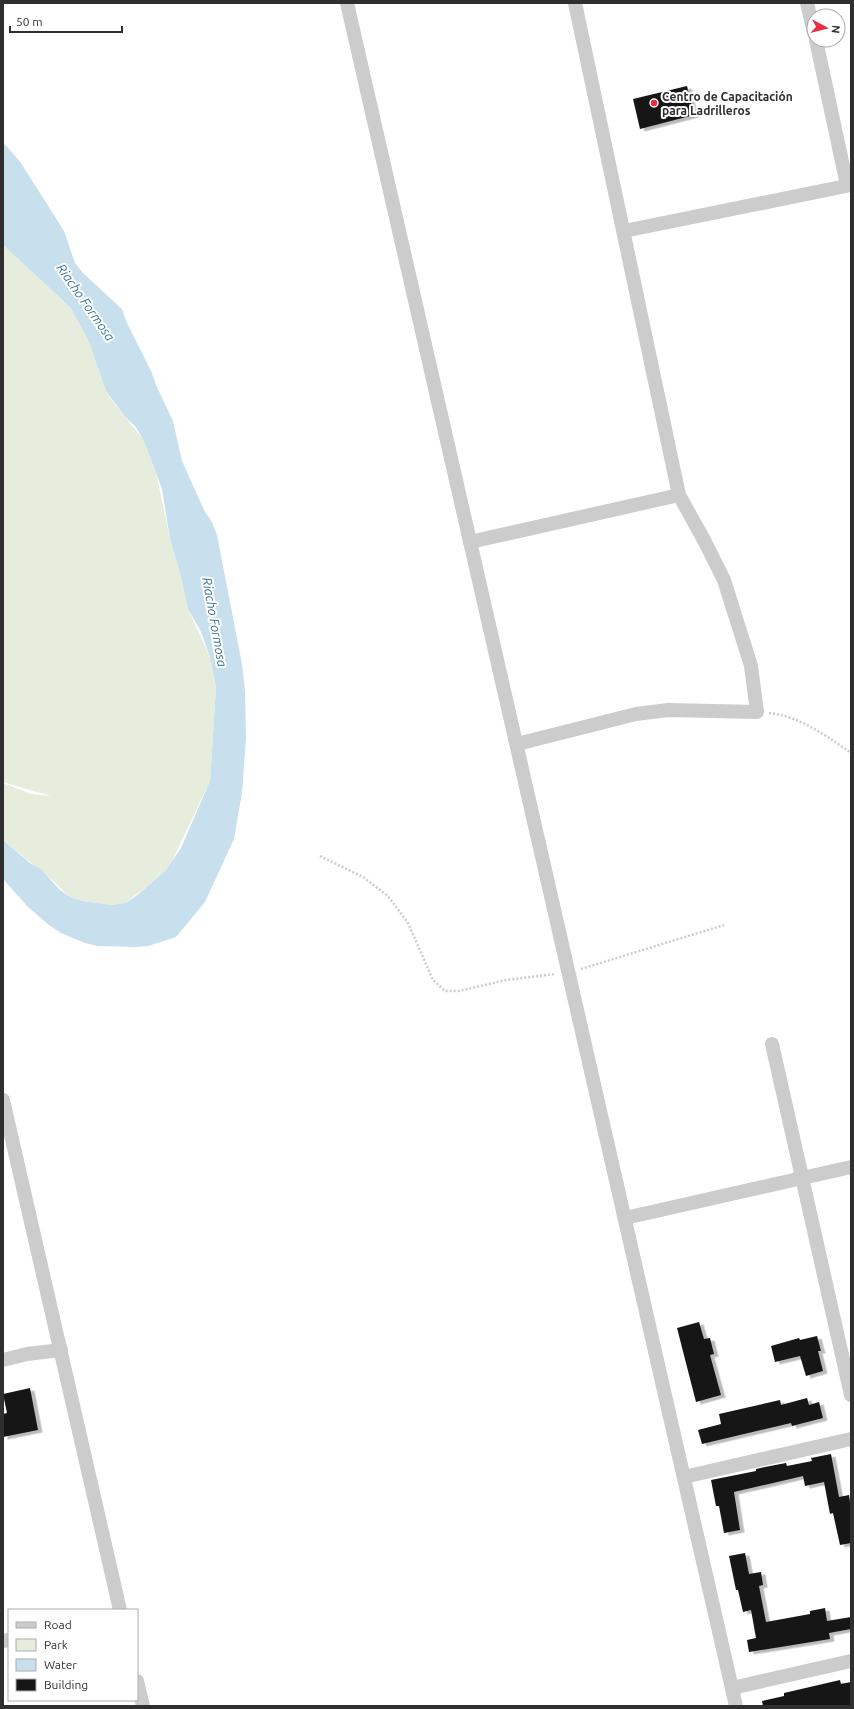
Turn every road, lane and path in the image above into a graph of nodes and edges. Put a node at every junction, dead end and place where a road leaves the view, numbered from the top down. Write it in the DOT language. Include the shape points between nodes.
graph roads {
  1 [pos="347,3"];
  2 [pos="575,3"];
  3 [pos="818,48"];
  4 [pos="849,185"];
  5 [pos="624,231"];
  6 [pos="679,495"];
  7 [pos="470,542"];
  8 [pos="757,712"];
  9 [pos="516,744"];
  10 [pos="851,753"];
  11 [pos="320,856"];
  12 [pos="724,925"];
  13 [pos="569,973"];
  14 [pos="772,1044"];
  15 [pos="3,1100"];
  16 [pos="851,1167"];
  17 [pos="802,1178"];
  18 [pos="625,1218"];
  19 [pos="61,1350"];
  20 [pos="3,1360"];
  21 [pos="851,1395"];
  22 [pos="851,1439"];
  23 [pos="684,1477"];
  24 [pos="120,1609"];
  25 [pos="851,1661"];
  26 [pos="138,1685"];
  27 [pos="732,1688"];
  28 [pos="143,1706"];
  29 [pos="736,1706"];
  1 -- 7 [label="street"];
  2 -- 5 [label="street"];
  3 -- 4 [label="street"];
  4 -- 5 [label="street"];
  5 -- 6 [label="street"];
  6 -- 7 [label="street"];
  6 -- 8 [label="street" via="724,580 751,666"];
  7 -- 9 [label="street"];
  8 -- 9 [label="street" via="668,710 636,714"];
  8 -- 10 [label="path" via="781,714 821,732"];
  9 -- 13 [label="street"];
  11 -- 13 [label="path" via="363,877 388,896 408,922 433,980 445,991 459,991 506,980"];
  12 -- 13 [label="path"];
  13 -- 18 [label="street"];
  14 -- 17 [label="street"];
  15 -- 19 [label="street"];
  16 -- 17 [label="street"];
  17 -- 18 [label="street"];
  17 -- 21 [label="street"];
  18 -- 23 [label="street"];
  19 -- 20 [label="street"];
  19 -- 24 [label="street"];
  22 -- 23 [label="street"];
  23 -- 27 [label="street"];
  25 -- 27 [label="street"];
  26 -- 28 [label="street"];
  27 -- 29 [label="street"];
}
